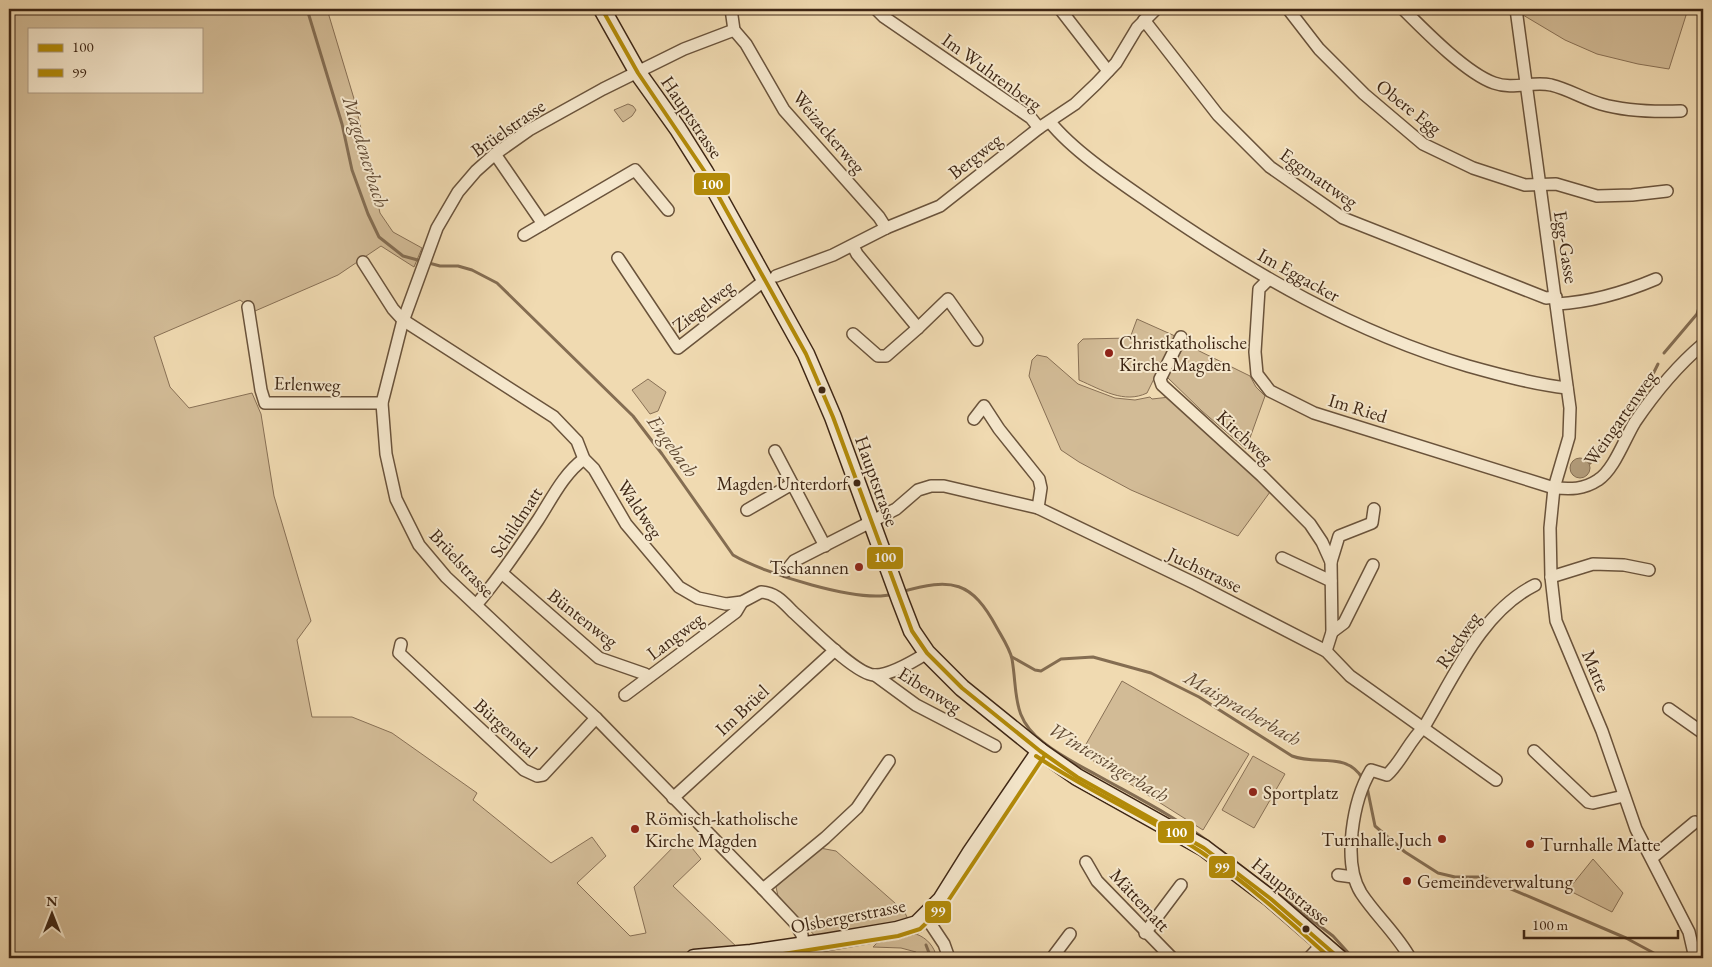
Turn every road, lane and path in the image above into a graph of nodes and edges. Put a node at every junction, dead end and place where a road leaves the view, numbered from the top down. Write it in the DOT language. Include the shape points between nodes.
graph roads {
  1 [pos="602,9"];
  2 [pos="731,9"];
  3 [pos="876,9"];
  4 [pos="1060,9"];
  5 [pos="1156,9"];
  6 [pos="1288,9"];
  7 [pos="1403,9"];
  8 [pos="1516,9"];
  9 [pos="1144,20"];
  10 [pos="734,30"];
  11 [pos="1108,72"];
  12 [pos="638,73"];
  13 [pos="1526,85"];
  14 [pos="1680,111"];
  15 [pos="1050,122"];
  16 [pos="1039,128"];
  17 [pos="495,154"];
  18 [pos="1539,184"];
  19 [pos="1668,191"];
  20 [pos="668,210"];
  21 [pos="542,224"];
  22 [pos="886,228"];
  23 [pos="524,235"];
  24 [pos="853,246"];
  25 [pos="618,258"];
  26 [pos="363,262"];
  27 [pos="770,278"];
  28 [pos="1656,279"];
  29 [pos="1269,280"];
  30 [pos="1556,301"];
  31 [pos="248,308"];
  32 [pos="403,320"];
  33 [pos="918,328"];
  34 [pos="853,334"];
  35 [pos="1181,337"];
  36 [pos="977,340"];
  37 [pos="1703,344"];
  38 [pos="1567,388"];
  39 [pos="382,403"];
  40 [pos="974,419"];
  41 [pos="775,452"];
  42 [pos="584,459"];
  43 [pos="792,484"];
  44 [pos="1554,488"];
  45 [pos="1038,508"];
  46 [pos="1374,509"];
  47 [pos="747,510"];
  48 [pos="871,522"];
  49 [pos="825,546"];
  50 [pos="1282,558"];
  51 [pos="1331,562"];
  52 [pos="1373,565"];
  53 [pos="1649,570"];
  54 [pos="786,571"];
  55 [pos="503,574"];
  56 [pos="1551,577"];
  57 [pos="1331,581"];
  58 [pos="1535,586"];
  59 [pos="742,602"];
  60 [pos="476,605"];
  61 [pos="1332,632"];
  62 [pos="400,644"];
  63 [pos="835,650"];
  64 [pos="1326,650"];
  65 [pos="927,653"];
  66 [pos="875,675"];
  67 [pos="648,678"];
  68 [pos="625,695"];
  69 [pos="1669,709"];
  70 [pos="596,718"];
  71 [pos="1424,727"];
  72 [pos="1703,733"];
  73 [pos="995,746"];
  74 [pos="1534,751"];
  75 [pos="1040,752"];
  76 [pos="889,761"];
  77 [pos="1496,780"];
  78 [pos="1624,796"];
  79 [pos="673,798"];
  80 [pos="1695,822"];
  81 [pos="1653,857"];
  82 [pos="1086,862"];
  83 [pos="1338,875"];
  84 [pos="1353,877"];
  85 [pos="1181,885"];
  86 [pos="763,890"];
  87 [pos="926,917"];
  88 [pos="1146,933"];
  89 [pos="1070,934"];
  90 [pos="1323,943"];
  91 [pos="803,945"];
  92 [pos="694,958"];
  93 [pos="949,958"];
  94 [pos="1052,958"];
  95 [pos="1172,958"];
  96 [pos="1308,958"];
  97 [pos="1339,958"];
  98 [pos="1410,958"];
  99 [pos="1694,958"];
  1 -- 12 [label="main road, Hauptstrasse"];
  2 -- 10 [label="street, Weizackerweg"];
  3 -- 16 [label="street, Im Wuhrenberg" via="1031,118"];
  4 -- 11 [label="street"];
  5 -- 9 [label="street, Bergweg"];
  6 -- 18 [label="street, Obere Egg" via="1319,49 1364,94 1423,144 1473,168 1526,185"];
  7 -- 13 [label="street" via="1469,69 1494,83 1514,87"];
  8 -- 13 [label="street, Egg-Gasse"];
  9 -- 11 [label="street, Bergweg"];
  9 -- 30 [label="street, Eggmattweg" via="1218,115 1270,167 1343,218"];
  10 -- 12 [label="street" via="684,49"];
  10 -- 22 [label="street, Weizackerweg" via="746,44 784,110"];
  11 -- 15 [label="street, Bergweg" via="1075,104"];
  12 -- 17 [label="street, Brüelstrasse" via="529,130"];
  12 -- 27 [label="main road, Hauptstrasse" via="678,129"];
  13 -- 14 [label="street" via="1553,86 1603,104"];
  13 -- 18 [label="street, Egg-Gasse"];
  15 -- 16 [label="street, Bergweg"];
  15 -- 29 [label="street, Im Eggacker" via="1122,183"];
  16 -- 22 [label="street, Bergweg" via="940,206"];
  17 -- 21 [label="street"];
  17 -- 32 [label="street, Brüelstrasse" via="476,171 446,210"];
  18 -- 19 [label="street, Obere Egg" via="1556,184 1597,196"];
  18 -- 30 [label="street, Egg-Gasse"];
  20 -- 21 [label="street" via="635,170"];
  21 -- 23 [label="street"];
  22 -- 24 [label="street, Bergweg"];
  24 -- 27 [label="street, Bergweg"];
  24 -- 33 [label="street"];
  25 -- 27 [label="street, Ziegelweg" via="678,348"];
  26 -- 32 [label="street, Waldweg"];
  27 -- 48 [label="main road, Hauptstrasse" via="816,376"];
  28 -- 30 [label="street, Eggmattweg" via="1595,300"];
  29 -- 38 [label="street, Im Eggacker" via="1326,311 1416,350 1496,374"];
  29 -- 44 [label="street, Im Ried" via="1259,290 1255,352 1257,374 1270,391 1314,413"];
  30 -- 38 [label="street, Egg-Gasse"];
  31 -- 39 [label="street, Erlenweg" via="265,402"];
  32 -- 39 [label="street, Brüelstrasse"];
  32 -- 42 [label="street, Waldweg" via="554,418 577,441"];
  33 -- 34 [label="street" via="883,356 878,356"];
  33 -- 36 [label="street" via="948,299"];
  35 -- 51 [label="street, Kirchweg" via="1160,379 1162,385 1310,524"];
  37 -- 44 [label="street, Weingartenweg" via="1674,372 1634,423 1600,479 1581,489"];
  38 -- 44 [label="street, Egg-Gasse" via="1569,436"];
  39 -- 60 [label="street, Brüelstrasse" via="386,454 403,518 419,545"];
  40 -- 45 [label="street" via="984,406 1039,479"];
  41 -- 43 [label="street"];
  42 -- 55 [label="street, Schildmatt" via="562,482"];
  42 -- 59 [label="street, Waldweg" via="594,469 626,524 680,587 708,602"];
  43 -- 47 [label="street"];
  43 -- 49 [label="street"];
  44 -- 56 [label="street, Matte" via="1550,528"];
  45 -- 48 [label="street, Juchstrasse" via="932,486 918,490 896,509"];
  45 -- 64 [label="street, Juchstrasse"];
  46 -- 51 [label="street, Kirchweg" via="1372,523 1339,536"];
  48 -- 49 [label="street, Juchstrasse"];
  48 -- 65 [label="main road, Hauptstrasse" via="912,631"];
  49 -- 54 [label="street, Juchstrasse" via="794,561"];
  50 -- 57 [label="street"];
  51 -- 57 [label="street, Kirchweg"];
  52 -- 61 [label="street, Kirchweg" via="1344,623"];
  53 -- 56 [label="street" via="1593,564"];
  55 -- 60 [label="street, Schildmatt"];
  55 -- 67 [label="street, Büntenweg" via="599,658 645,674"];
  56 -- 78 [label="street, Matte" via="1556,621 1602,731"];
  57 -- 61 [label="street, Kirchweg"];
  58 -- 71 [label="street, Riedweg" via="1509,603 1484,629"];
  59 -- 63 [label="street, Waldweg" via="761,592 776,595"];
  59 -- 67 [label="street, Langweg" via="736,612"];
  60 -- 70 [label="street, Brüelstrasse"];
  61 -- 64 [label="street, Kirchweg"];
  62 -- 70 [label="street, Bürgenstal" via="399,653 524,770 536,776 543,775"];
  63 -- 66 [label="street, Waldweg" via="862,671"];
  63 -- 79 [label="street, Im Brüel"];
  64 -- 71 [label="street, Juchstrasse" via="1350,676"];
  65 -- 66 [label="street" via="903,667"];
  65 -- 75 [label="main road, Hauptstrasse" via="962,688"];
  66 -- 73 [label="street, Eibenweg" via="916,705"];
  67 -- 68 [label="street, Langweg"];
  69 -- 72 [label="street"];
  70 -- 79 [label="street, Brüelstrasse"];
  71 -- 77 [label="street, Juchstrasse"];
  71 -- 84 [label="street, Riedweg" via="1393,770 1387,775 1371,770 1362,784 1352,844"];
  74 -- 78 [label="street" via="1588,802"];
  75 -- 87 [label="main road, Olsbergerstrasse" via="941,900"];
  75 -- 90 [label="main road, Hauptstrasse" via="1077,777 1204,848 1272,899"];
  76 -- 86 [label="street" via="856,808"];
  78 -- 81 [label="street, Matte" via="1636,829"];
  79 -- 86 [label="street, Brüelstrasse"];
  80 -- 81 [label="street"];
  81 -- 99 [label="street, Matte" via="1689,932"];
  82 -- 88 [label="street, Mättematt" via="1097,881"];
  83 -- 84 [label="street"];
  84 -- 98 [label="street"];
  85 -- 88 [label="street"];
  86 -- 91 [label="street, Brüelstrasse" via="795,923"];
  87 -- 91 [label="main road, Olsbergerstrasse" via="908,928"];
  87 -- 93 [label="street"];
  88 -- 95 [label="street, Mättematt"];
  89 -- 94 [label="street"];
  90 -- 96 [label="street"];
  90 -- 97 [label="main road, Hauptstrasse"];
  91 -- 92 [label="main road, Olsbergerstrasse"];
}
